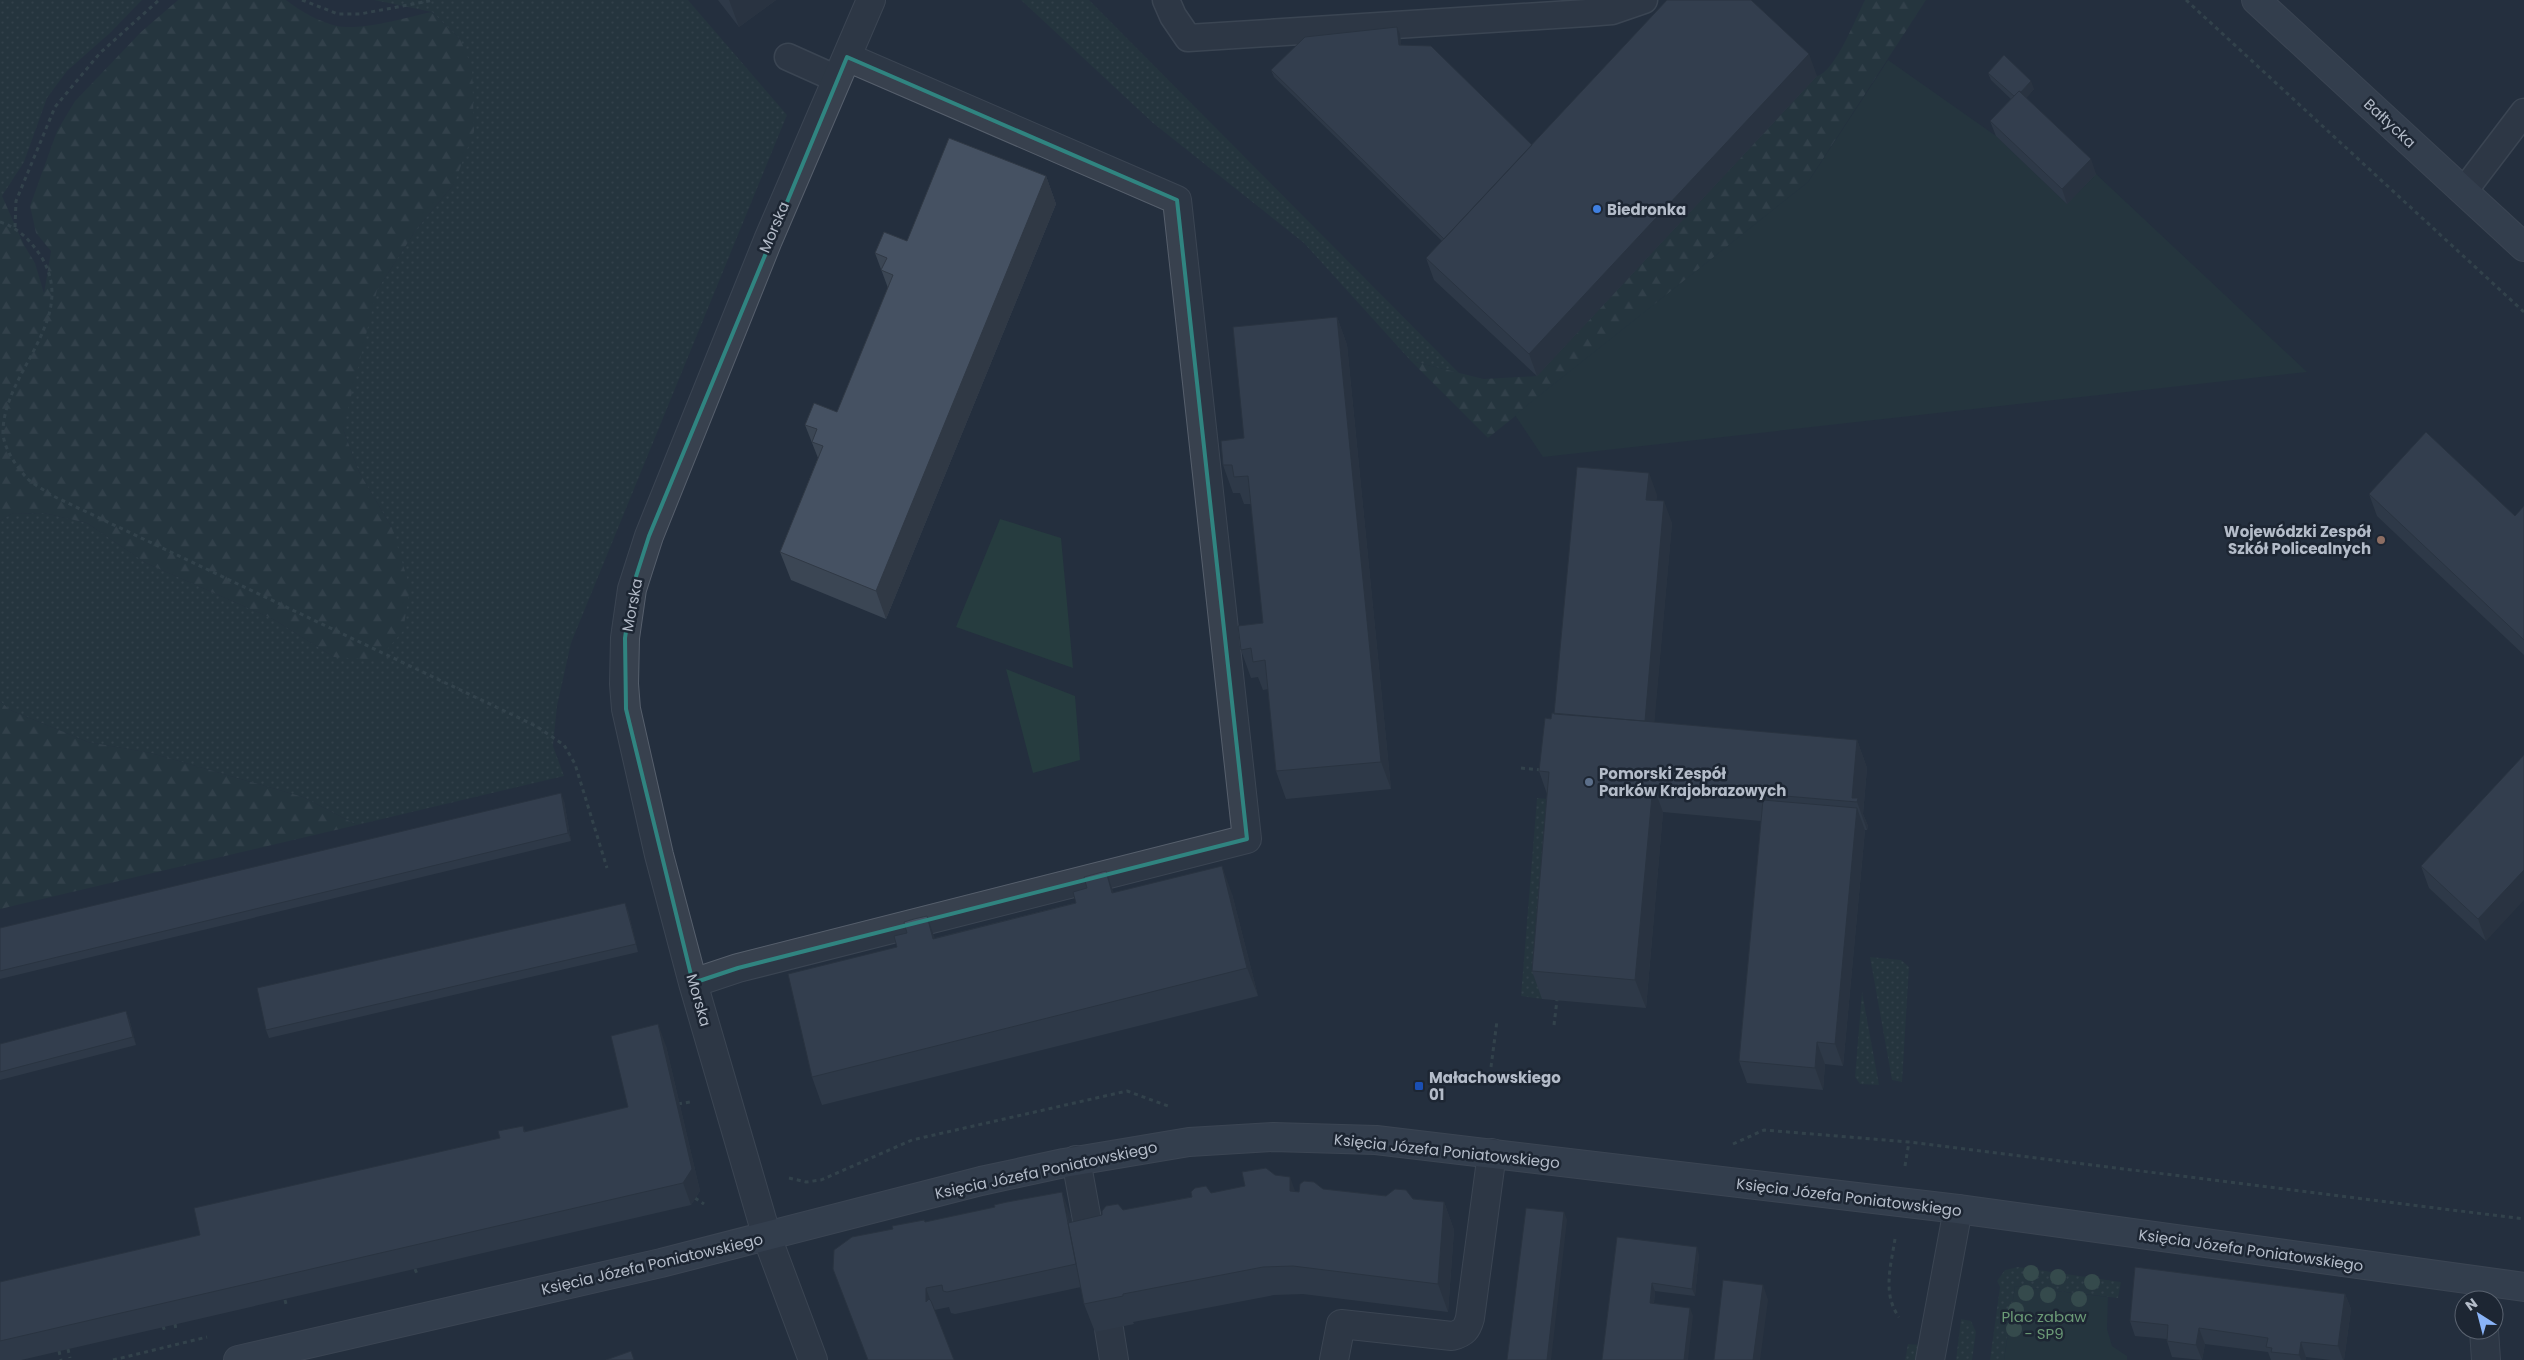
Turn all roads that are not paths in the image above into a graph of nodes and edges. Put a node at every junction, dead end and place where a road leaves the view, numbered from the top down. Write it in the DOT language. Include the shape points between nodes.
graph roads {
  1 [pos="871,0"];
  2 [pos="1166,0"];
  3 [pos="1644,0"];
  4 [pos="2256,0"];
  5 [pos="788,57"];
  6 [pos="842,68"];
  7 [pos="2524,112"];
  8 [pos="2464,191"];
  9 [pos="2524,247"];
  10 [pos="693,983"];
  11 [pos="1492,1153"];
  12 [pos="1076,1160"];
  13 [pos="1958,1209"];
  14 [pos="768,1237"];
  15 [pos="1092,1247"];
  16 [pos="2524,1287"];
  17 [pos="2482,1290"];
  18 [pos="2497,1290"];
  19 [pos="1108,1329"];
  20 [pos="2485,1340"];
  21 [pos="238,1360"];
  22 [pos="813,1360"];
  23 [pos="1114,1360"];
  24 [pos="1334,1360"];
  25 [pos="1930,1360"];
  26 [pos="2486,1360"];
  1 -- 6 [label="street, Morska"];
  2 -- 3 [label="lane" via="1188,38 1612,11"];
  4 -- 8 [label="street, Bałtycka"];
  5 -- 6 [label="lane"];
  6 -- 10 [label="street, Morska" via="749,286 649,536 632,589 625,638 626,710"];
  6 -- 10 [label="street" via="1177,200 1247,839 757,963"];
  7 -- 8 [label="lane"];
  8 -- 9 [label="street, Bałtycka"];
  10 -- 14 [label="street, Morska"];
  11 -- 12 [label="street, Księcia Józefa Poniatowskiego" via="1376,1140 1272,1137 1189,1142"];
  11 -- 13 [label="street, Księcia Józefa Poniatowskiego"];
  11 -- 24 [label="street" via="1467,1328 1452,1336 1341,1324"];
  12 -- 14 [label="street, Księcia Józefa Poniatowskiego" via="981,1180"];
  12 -- 15 [label="street"];
  13 -- 17 [label="street, Księcia Józefa Poniatowskiego"];
  13 -- 25 [label="street"];
  14 -- 21 [label="street, Księcia Józefa Poniatowskiego"];
  14 -- 22 [label="street, Morska"];
  16 -- 18 [label="street, Księcia Józefa Poniatowskiego"];
  19 -- 23 [label="street"];
  20 -- 26 [label="street"];
}
